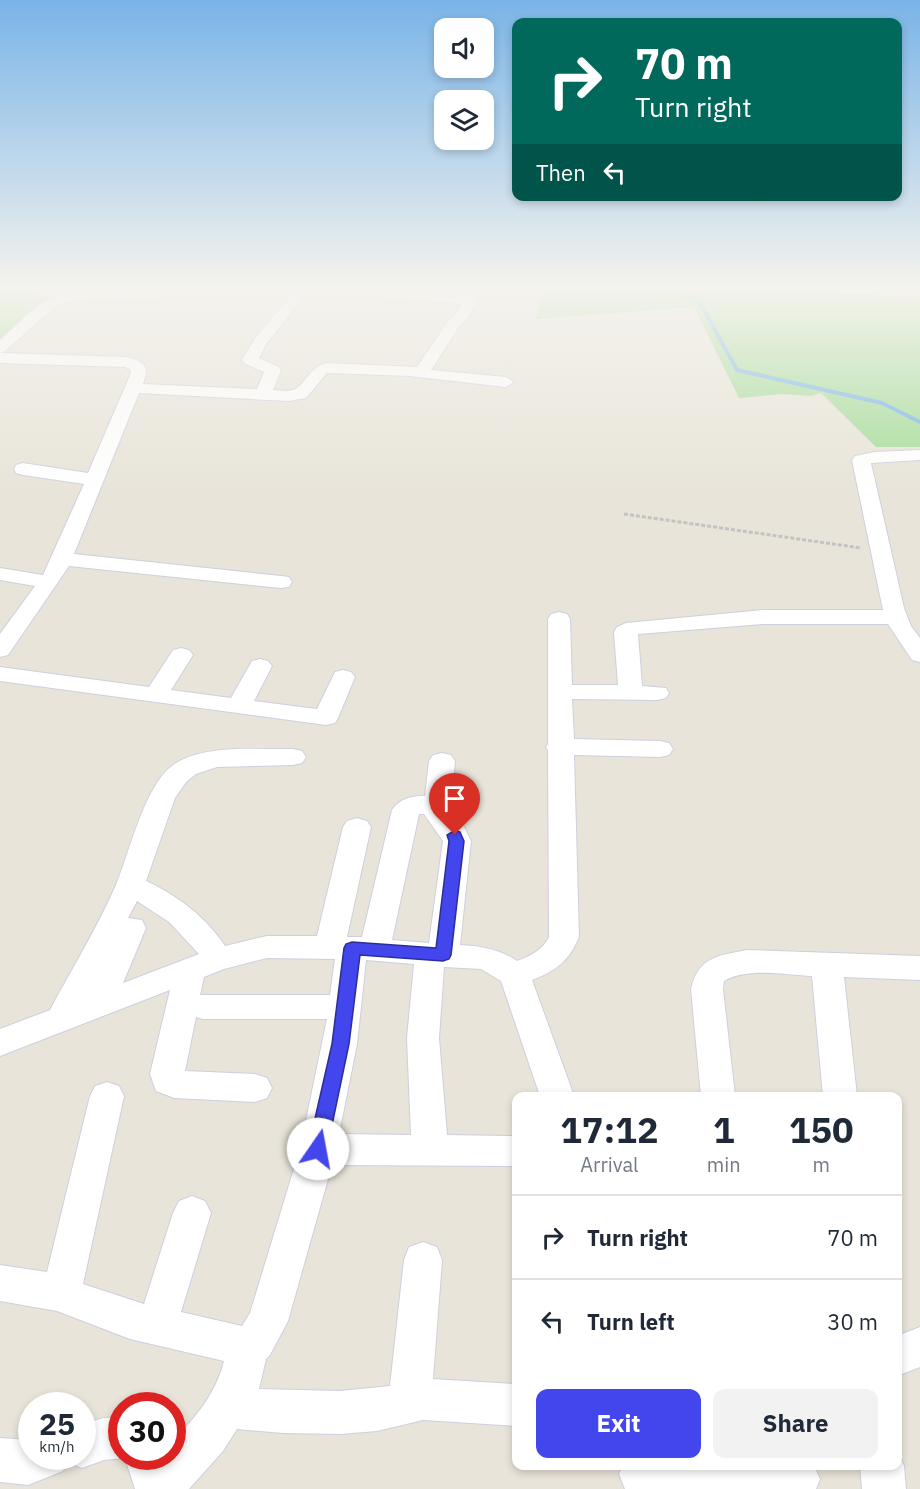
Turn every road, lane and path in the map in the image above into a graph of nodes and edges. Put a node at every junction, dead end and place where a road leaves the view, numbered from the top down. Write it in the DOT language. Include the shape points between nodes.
graph roads {
  1 [pos="252,356"];
  2 [pos="433,356"];
  3 [pos="0,358"];
  4 [pos="415,374"];
  5 [pos="506,382"];
  6 [pos="133,388"];
  7 [pos="263,394"];
  8 [pos="920,455"];
  9 [pos="23,469"];
  10 [pos="96,480"];
  11 [pos="624,514"];
  12 [pos="883,551"];
  13 [pos="62,559"];
  14 [pos="0,574"];
  15 [pos="49,582"];
  16 [pos="281,582"];
  17 [pos="559,619"];
  18 [pos="905,619"];
  19 [pos="7,628"];
  20 [pos="0,650"];
  21 [pos="181,655"];
  22 [pos="920,655"];
  23 [pos="260,666"];
  24 [pos="0,674"];
  25 [pos="343,677"];
  26 [pos="559,692"];
  27 [pos="631,693"];
  28 [pos="657,693"];
  29 [pos="156,695"];
  30 [pos="239,706"];
  31 [pos="559,747"];
  32 [pos="660,749"];
  33 [pos="292,757"];
  34 [pos="442,760"];
  35 [pos="436,806"];
  36 [pos="357,827"];
  37 [pos="130,885"];
  38 [pos="131,928"];
  39 [pos="352,949"];
  40 [pos="437,955"];
  41 [pos="204,964"];
  42 [pos="827,965"];
  43 [pos="920,968"];
  44 [pos="514,974"];
  45 [pos="98,1004"];
  46 [pos="203,1007"];
  47 [pos="345,1007"];
  48 [pos="62,1018"];
  49 [pos="0,1043"];
  50 [pos="255,1088"];
  51 [pos="556,1092"];
  52 [pos="718,1092"];
  53 [pos="840,1092"];
  54 [pos="107,1096"];
  55 [pos="318,1149"];
  56 [pos="430,1150"];
  57 [pos="512,1151"];
  58 [pos="192,1213"];
  59 [pos="423,1260"];
  60 [pos="0,1283"];
  61 [pos="61,1293"];
  62 [pos="157,1327"];
  63 [pos="248,1347"];
  64 [pos="920,1347"];
  65 [pos="902,1354"];
  66 [pos="410,1400"];
  67 [pos="512,1405"];
  68 [pos="226,1407"];
  69 [pos="0,1460"];
  70 [pos="18,1462"];
  71 [pos="151,1470"];
  72 [pos="882,1470"];
  73 [pos="642,1476"];
  74 [pos="798,1479"];
  75 [pos="158,1489"];
  76 [pos="884,1489"];
  1 -- 7 [label="street" via="250,360 273,370"];
  2 -- 4 [label="street" via="424,371"];
  3 -- 6 [label="street" via="133,363 139,373"];
  4 -- 5 [label="street"];
  4 -- 7 [label="street" via="326,368 300,394"];
  6 -- 7 [label="street"];
  6 -- 10 [label="street"];
  8 -- 12 [label="street" via="861,460"];
  9 -- 10 [label="street"];
  10 -- 13 [label="street"];
  11 -- 12 [label="path"];
  12 -- 18 [label="street"];
  13 -- 15 [label="street"];
  13 -- 16 [label="street"];
  14 -- 15 [label="street"];
  15 -- 19 [label="street"];
  17 -- 26 [label="street"];
  18 -- 22 [label="street"];
  18 -- 27 [label="street" via="763,617 634,628 625,632"];
  19 -- 20 [label="street"];
  21 -- 29 [label="street"];
  23 -- 30 [label="street"];
  24 -- 29 [label="street"];
  25 -- 30 [label="street" via="326,717"];
  26 -- 27 [label="street"];
  26 -- 31 [label="street"];
  27 -- 28 [label="street"];
  29 -- 30 [label="street"];
  31 -- 32 [label="street"];
  31 -- 44 [label="street" via="564,938 551,959"];
  33 -- 37 [label="street" via="214,759 176,776 162,798"];
  34 -- 35 [label="street"];
  35 -- 39 [label="street" via="414,805 406,810"];
  35 -- 40 [label="street" via="457,841"];
  36 -- 39 [label="street"];
  37 -- 41 [label="street" via="154,896 198,929"];
  37 -- 48 [label="street"];
  38 -- 45 [label="street"];
  39 -- 40 [label="street"];
  39 -- 41 [label="street" via="267,947"];
  39 -- 47 [label="street"];
  40 -- 44 [label="street" via="481,958"];
  40 -- 56 [label="street" via="423,1038"];
  41 -- 45 [label="street"];
  41 -- 50 [label="street" via="167,1074 168,1081"];
  42 -- 43 [label="street"];
  42 -- 52 [label="street" via="747,962 723,967 710,975 707,989"];
  42 -- 53 [label="street"];
  44 -- 51 [label="street"];
  45 -- 48 [label="street"];
  46 -- 47 [label="street"];
  47 -- 55 [label="street"];
  48 -- 49 [label="street"];
  54 -- 61 [label="street"];
  55 -- 56 [label="street"];
  55 -- 63 [label="street" via="268,1321"];
  56 -- 57 [label="street"];
  58 -- 62 [label="street"];
  59 -- 66 [label="street"];
  60 -- 61 [label="street"];
  61 -- 62 [label="street"];
  62 -- 63 [label="street"];
  63 -- 68 [label="street" via="237,1392"];
  64 -- 65 [label="street"];
  66 -- 67 [label="street"];
  66 -- 68 [label="street" via="376,1410"];
  68 -- 75 [label="street" via="208,1436"];
  69 -- 70 [label="street"];
  71 -- 75 [label="street"];
  72 -- 76 [label="street"];
  73 -- 74 [label="street" via="720,1470"];
}
